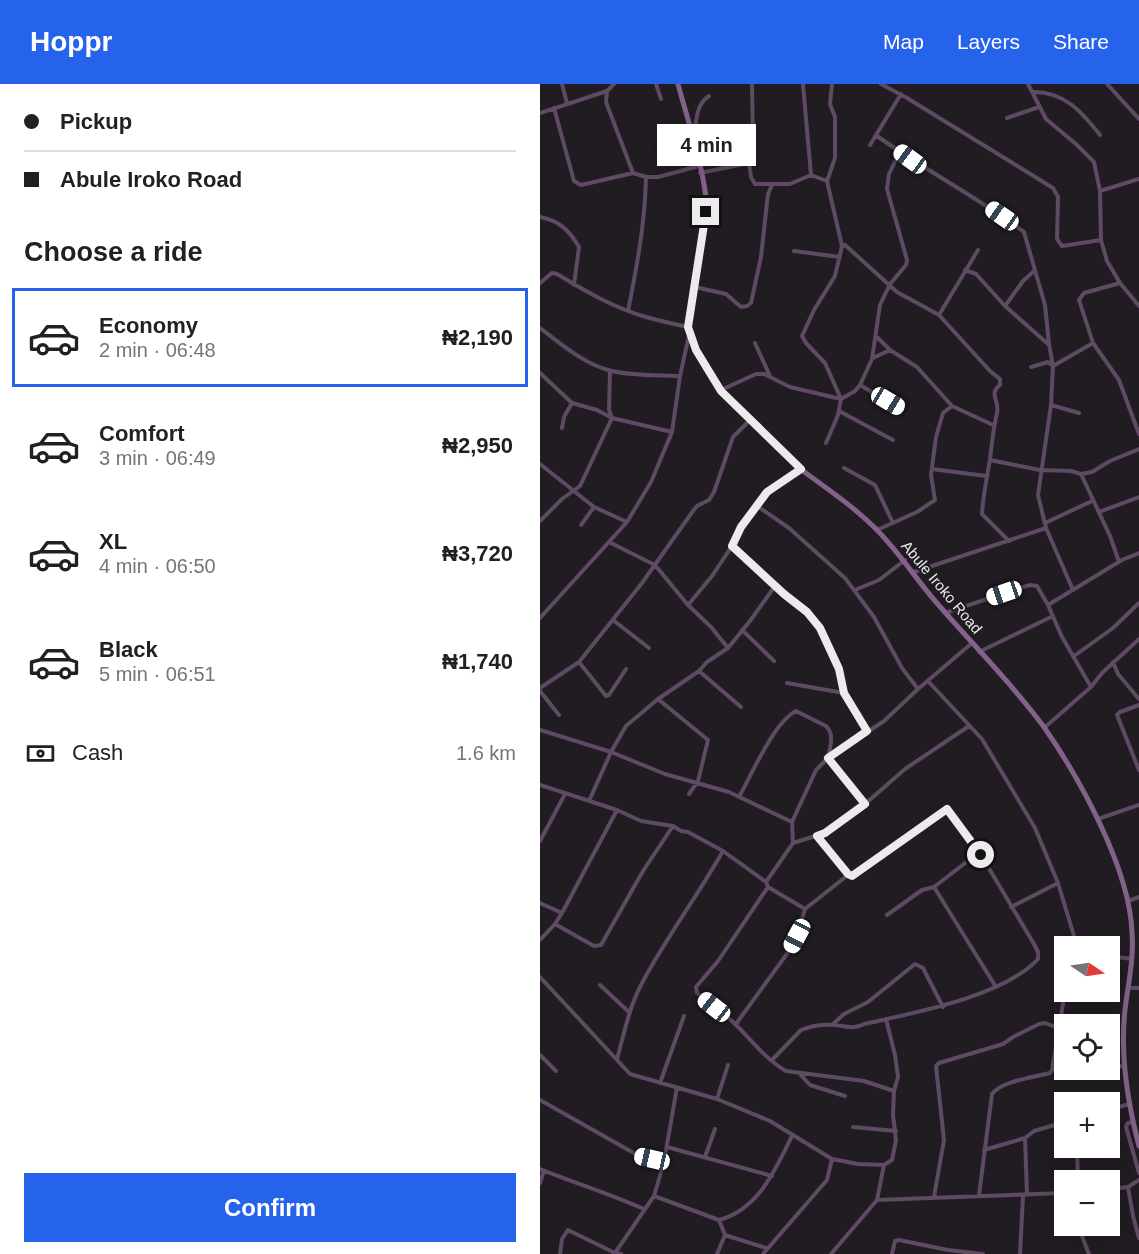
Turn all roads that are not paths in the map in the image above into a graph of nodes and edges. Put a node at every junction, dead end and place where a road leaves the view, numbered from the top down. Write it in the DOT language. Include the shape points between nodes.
graph roads {
  1 [pos="562,84"];
  2 [pos="614,84"];
  3 [pos="656,84"];
  4 [pos="678,84"];
  5 [pos="752,84"];
  6 [pos="803,84"];
  7 [pos="832,84"];
  8 [pos="881,84"];
  9 [pos="1029,84"];
  10 [pos="1107,84"];
  11 [pos="607,91"];
  12 [pos="1032,93"];
  13 [pos="901,94"];
  14 [pos="709,96"];
  15 [pos="661,99"];
  16 [pos="567,103"];
  17 [pos="1039,106"];
  18 [pos="554,108"];
  19 [pos="540,113"];
  20 [pos="1007,118"];
  21 [pos="1139,119"];
  22 [pos="690,130"];
  23 [pos="1100,135"];
  24 [pos="877,136"];
  25 [pos="870,145"];
  26 [pos="900,152"];
  27 [pos="749,163"];
  28 [pos="699,170"];
  29 [pos="633,173"];
  30 [pos="811,175"];
  31 [pos="646,177"];
  32 [pos="1139,179"];
  33 [pos="827,181"];
  34 [pos="761,185"];
  35 [pos="772,185"];
  36 [pos="1100,191"];
  37 [pos="768,194"];
  38 [pos="540,217"];
  39 [pos="1101,240"];
  40 [pos="842,246"];
  41 [pos="978,250"];
  42 [pos="794,251"];
  43 [pos="840,257"];
  44 [pos="965,270"];
  45 [pos="1034,271"];
  46 [pos="540,283"];
  47 [pos="1120,283"];
  48 [pos="890,284"];
  49 [pos="574,285"];
  50 [pos="695,287"];
  51 [pos="1005,306"];
  52 [pos="1139,306"];
  53 [pos="628,311"];
  54 [pos="939,315"];
  55 [pos="540,328"];
  56 [pos="689,329"];
  57 [pos="876,336"];
  58 [pos="755,343"];
  59 [pos="1093,343"];
  60 [pos="1048,344"];
  61 [pos="890,350"];
  62 [pos="872,359"];
  63 [pos="1053,366"];
  64 [pos="1032,367"];
  65 [pos="610,371"];
  66 [pos="540,374"];
  67 [pos="680,376"];
  68 [pos="771,376"];
  69 [pos="860,385"];
  70 [pos="721,391"];
  71 [pos="841,399"];
  72 [pos="572,403"];
  73 [pos="1051,405"];
  74 [pos="952,406"];
  75 [pos="902,410"];
  76 [pos="839,411"];
  77 [pos="1079,412"];
  78 [pos="612,418"];
  79 [pos="750,420"];
  80 [pos="993,425"];
  81 [pos="562,428"];
  82 [pos="672,432"];
  83 [pos="1139,434"];
  84 [pos="893,440"];
  85 [pos="826,443"];
  86 [pos="1139,449"];
  87 [pos="990,460"];
  88 [pos="540,464"];
  89 [pos="844,468"];
  90 [pos="801,469"];
  91 [pos="932,469"];
  92 [pos="1040,470"];
  93 [pos="1081,474"];
  94 [pos="986,476"];
  95 [pos="575,491"];
  96 [pos="1139,497"];
  97 [pos="1092,501"];
  98 [pos="757,506"];
  99 [pos="594,507"];
  100 [pos="1099,512"];
  101 [pos="540,521"];
  102 [pos="627,522"];
  103 [pos="893,523"];
  104 [pos="1045,523"];
  105 [pos="581,525"];
  106 [pos="1046,528"];
  107 [pos="877,530"];
  108 [pos="1009,541"];
  109 [pos="609,542"];
  110 [pos="732,546"];
  111 [pos="1139,553"];
  112 [pos="905,560"];
  113 [pos="1119,562"];
  114 [pos="655,565"];
  115 [pos="914,572"];
  116 [pos="775,586"];
  117 [pos="855,590"];
  118 [pos="1073,590"];
  119 [pos="1139,603"];
  120 [pos="688,605"];
  121 [pos="1048,605"];
  122 [pos="945,613"];
  123 [pos="1053,616"];
  124 [pos="540,618"];
  125 [pos="613,620"];
  126 [pos="742,630"];
  127 [pos="1139,639"];
  128 [pos="973,642"];
  129 [pos="650,648"];
  130 [pos="728,648"];
  131 [pos="979,652"];
  132 [pos="1074,656"];
  133 [pos="774,661"];
  134 [pos="579,662"];
  135 [pos="1113,663"];
  136 [pos="626,669"];
  137 [pos="699,671"];
  138 [pos="928,681"];
  139 [pos="787,683"];
  140 [pos="1091,687"];
  141 [pos="540,689"];
  142 [pos="918,689"];
  143 [pos="844,693"];
  144 [pos="658,699"];
  145 [pos="1139,699"];
  146 [pos="1139,705"];
  147 [pos="741,707"];
  148 [pos="559,715"];
  149 [pos="969,726"];
  150 [pos="1044,728"];
  151 [pos="540,730"];
  152 [pos="867,731"];
  153 [pos="610,752"];
  154 [pos="828,758"];
  155 [pos="1139,770"];
  156 [pos="698,782"];
  157 [pos="540,785"];
  158 [pos="566,794"];
  159 [pos="689,795"];
  160 [pos="739,797"];
  161 [pos="589,801"];
  162 [pos="865,804"];
  163 [pos="1139,805"];
  164 [pos="617,810"];
  165 [pos="1097,819"];
  166 [pos="792,822"];
  167 [pos="673,826"];
  168 [pos="817,836"];
  169 [pos="540,841"];
  170 [pos="793,843"];
  171 [pos="723,851"];
  172 [pos="981,855"];
  173 [pos="848,874"];
  174 [pos="1058,883"];
  175 [pos="767,884"];
  176 [pos="934,887"];
  177 [pos="1139,897"];
  178 [pos="1128,901"];
  179 [pos="540,903"];
  180 [pos="1011,907"];
  181 [pos="806,909"];
  182 [pos="562,913"];
  183 [pos="887,915"];
  184 [pos="555,924"];
  185 [pos="1074,936"];
  186 [pos="540,940"];
  187 [pos="1120,957"];
  188 [pos="1132,959"];
  189 [pos="540,977"];
  190 [pos="600,985"];
  191 [pos="996,987"];
  192 [pos="1129,988"];
  193 [pos="1139,988"];
  194 [pos="943,1007"];
  195 [pos="629,1012"];
  196 [pos="684,1016"];
  197 [pos="886,1019"];
  198 [pos="736,1024"];
  199 [pos="833,1025"];
  200 [pos="1054,1026"];
  201 [pos="540,1055"];
  202 [pos="1054,1055"];
  203 [pos="617,1059"];
  204 [pos="772,1060"];
  205 [pos="728,1065"];
  206 [pos="1120,1066"];
  207 [pos="1125,1067"];
  208 [pos="556,1071"];
  209 [pos="799,1073"];
  210 [pos="660,1083"];
  211 [pos="677,1087"];
  212 [pos="894,1091"];
  213 [pos="845,1096"];
  214 [pos="717,1099"];
  215 [pos="540,1100"];
  216 [pos="1131,1104"];
  217 [pos="1120,1107"];
  218 [pos="1132,1122"];
  219 [pos="1054,1125"];
  220 [pos="853,1127"];
  221 [pos="715,1129"];
  222 [pos="896,1131"];
  223 [pos="792,1136"];
  224 [pos="1025,1138"];
  225 [pos="1139,1146"];
  226 [pos="667,1147"];
  227 [pos="984,1150"];
  228 [pos="705,1156"];
  229 [pos="832,1159"];
  230 [pos="664,1162"];
  231 [pos="884,1166"];
  232 [pos="542,1170"];
  233 [pos="1139,1173"];
  234 [pos="772,1176"];
  235 [pos="1139,1180"];
  236 [pos="540,1183"];
  237 [pos="1128,1187"];
  238 [pos="1120,1188"];
  239 [pos="1054,1194"];
  240 [pos="979,1195"];
  241 [pos="654,1196"];
  242 [pos="1025,1196"];
  243 [pos="934,1197"];
  244 [pos="877,1200"];
  245 [pos="644,1209"];
  246 [pos="719,1220"];
  247 [pos="725,1235"];
  248 [pos="1082,1236"];
  249 [pos="1139,1238"];
  250 [pos="766,1248"];
  251 [pos="947,1252"];
  252 [pos="615,1253"];
  253 [pos="560,1254"];
  254 [pos="621,1254"];
  255 [pos="717,1254"];
  256 [pos="763,1254"];
  257 [pos="831,1254"];
  258 [pos="892,1254"];
  259 [pos="982,1254"];
  260 [pos="1020,1254"];
  261 [pos="1089,1254"];
  1 -- 16 [label="street"];
  2 -- 11 [label="street"];
  3 -- 15 [label="street"];
  4 -- 22 [label="street"];
  5 -- 27 [label="street" via="753,144"];
  6 -- 30 [label="street"];
  7 -- 33 [label="street" via="835,158"];
  8 -- 13 [label="street"];
  9 -- 12 [label="street"];
  10 -- 21 [label="street"];
  11 -- 16 [label="street"];
  11 -- 29 [label="street" via="606,102"];
  12 -- 17 [label="street"];
  12 -- 23 [label="street" via="1044,92 1067,102 1081,111"];
  13 -- 24 [label="street"];
  13 -- 39 [label="street" via="1053,188 1058,197 1057,239 1062,246"];
  14 -- 22 [label="street" via="703,100"];
  16 -- 18 [label="street"];
  17 -- 20 [label="street"];
  17 -- 36 [label="street" via="1046,119 1094,162"];
  18 -- 19 [label="street"];
  18 -- 29 [label="street" via="577,184"];
  22 -- 28 [label="street"];
  24 -- 25 [label="street"];
  24 -- 26 [label="street"];
  26 -- 45 [label="street" via="1024,232"];
  26 -- 48 [label="street" via="889,174 887,189 907,260"];
  27 -- 28 [label="street"];
  27 -- 34 [label="street" via="750,177"];
  28 -- 31 [label="street"];
  28 -- 50 [label="street" via="706,212"];
  29 -- 31 [label="street"];
  30 -- 33 [label="street"];
  30 -- 35 [label="street" via="790,184"];
  31 -- 53 [label="street" via="645,212"];
  32 -- 36 [label="street"];
  33 -- 40 [label="street"];
  34 -- 35 [label="street"];
  34 -- 37 [label="street"];
  35 -- 37 [label="street"];
  36 -- 39 [label="street"];
  37 -- 50 [label="street" via="751,303 741,307 726,294"];
  38 -- 49 [label="street" via="555,220 579,247"];
  39 -- 47 [label="street"];
  40 -- 43 [label="street"];
  40 -- 48 [label="street"];
  41 -- 44 [label="street"];
  42 -- 43 [label="street"];
  43 -- 71 [label="street" via="835,276 802,336 825,363"];
  44 -- 51 [label="street" via="976,274"];
  44 -- 54 [label="street"];
  45 -- 51 [label="street"];
  45 -- 60 [label="street" via="1045,305"];
  46 -- 49 [label="street" via="552,273"];
  47 -- 52 [label="street"];
  47 -- 59 [label="street" via="1081,295 1079,300"];
  48 -- 54 [label="street" via="897,292"];
  48 -- 57 [label="street" via="880,305"];
  49 -- 53 [label="street"];
  50 -- 56 [label="street"];
  51 -- 60 [label="street"];
  53 -- 56 [label="street"];
  54 -- 80 [label="street" via="1000,379 993,396 998,406"];
  55 -- 65 [label="street" via="570,351"];
  56 -- 67 [label="street"];
  56 -- 70 [label="street, Abule Iroko Road" via="700,359"];
  57 -- 61 [label="street"];
  57 -- 62 [label="street"];
  58 -- 68 [label="street"];
  59 -- 63 [label="street"];
  59 -- 83 [label="street" via="1119,380"];
  60 -- 63 [label="street"];
  61 -- 62 [label="street"];
  61 -- 74 [label="street" via="917,367"];
  62 -- 69 [label="street"];
  63 -- 64 [label="street" via="1048,362"];
  63 -- 73 [label="street"];
  65 -- 67 [label="street"];
  65 -- 78 [label="street"];
  66 -- 72 [label="street"];
  67 -- 82 [label="street"];
  68 -- 70 [label="street" via="756,374"];
  68 -- 71 [label="street" via="790,387"];
  69 -- 71 [label="street"];
  69 -- 75 [label="street"];
  70 -- 79 [label="street, Abule Iroko Road"];
  71 -- 76 [label="street"];
  72 -- 78 [label="street"];
  72 -- 81 [label="street"];
  73 -- 77 [label="street"];
  73 -- 92 [label="street"];
  74 -- 80 [label="street"];
  74 -- 91 [label="street" via="940,422"];
  76 -- 84 [label="street"];
  76 -- 85 [label="street"];
  78 -- 82 [label="street"];
  78 -- 95 [label="street"];
  79 -- 90 [label="street, Abule Iroko Road"];
  79 -- 114 [label="street" via="733,437 709,500 697,506"];
  80 -- 87 [label="street"];
  82 -- 102 [label="street" via="655,474"];
  86 -- 93 [label="street"];
  87 -- 92 [label="street"];
  87 -- 94 [label="street"];
  88 -- 95 [label="street"];
  89 -- 103 [label="street" via="874,485"];
  90 -- 98 [label="street" via="767,492"];
  90 -- 107 [label="street, Abule Iroko Road" via="844,499"];
  91 -- 94 [label="street"];
  91 -- 103 [label="street" via="935,500"];
  92 -- 93 [label="street"];
  92 -- 104 [label="street" via="1038,495"];
  93 -- 97 [label="street"];
  94 -- 108 [label="street" via="982,514"];
  95 -- 99 [label="street"];
  95 -- 101 [label="street"];
  96 -- 100 [label="street"];
  97 -- 100 [label="street"];
  97 -- 104 [label="street"];
  98 -- 110 [label="street"];
  98 -- 117 [label="street" via="789,528"];
  99 -- 102 [label="street"];
  99 -- 105 [label="street"];
  100 -- 113 [label="street"];
  102 -- 109 [label="street"];
  103 -- 107 [label="street"];
  104 -- 106 [label="street"];
  106 -- 108 [label="street"];
  106 -- 118 [label="street"];
  107 -- 112 [label="street, Abule Iroko Road"];
  108 -- 115 [label="street"];
  109 -- 114 [label="street"];
  109 -- 124 [label="street"];
  110 -- 116 [label="street"];
  110 -- 120 [label="street"];
  111 -- 113 [label="street"];
  112 -- 115 [label="street, Abule Iroko Road"];
  112 -- 117 [label="street" via="879,580"];
  113 -- 118 [label="street"];
  114 -- 120 [label="street"];
  114 -- 125 [label="street"];
  115 -- 122 [label="street, Abule Iroko Road"];
  116 -- 126 [label="street"];
  116 -- 143 [label="street" via="820,628 839,669"];
  117 -- 142 [label="street"];
  118 -- 121 [label="street"];
  119 -- 132 [label="street"];
  120 -- 130 [label="street"];
  121 -- 122 [label="street" via="1037,586 1030,585"];
  121 -- 123 [label="street"];
  122 -- 128 [label="street, Abule Iroko Road"];
  123 -- 131 [label="street"];
  123 -- 132 [label="street"];
  125 -- 129 [label="street"];
  125 -- 134 [label="street"];
  126 -- 130 [label="street"];
  126 -- 133 [label="street"];
  127 -- 135 [label="street"];
  128 -- 131 [label="street, Abule Iroko Road"];
  128 -- 138 [label="street"];
  130 -- 137 [label="street"];
  131 -- 150 [label="street, Abule Iroko Road"];
  132 -- 140 [label="street"];
  134 -- 136 [label="street" via="606,696"];
  134 -- 141 [label="street"];
  135 -- 140 [label="street"];
  135 -- 145 [label="street"];
  137 -- 144 [label="street"];
  137 -- 147 [label="street"];
  138 -- 142 [label="street"];
  138 -- 149 [label="street"];
  139 -- 143 [label="street"];
  140 -- 150 [label="street"];
  141 -- 148 [label="street"];
  142 -- 152 [label="street" via="884,721"];
  143 -- 152 [label="street"];
  144 -- 153 [label="street" via="626,726"];
  144 -- 156 [label="street" via="708,740"];
  146 -- 155 [label="street" via="1117,715"];
  149 -- 162 [label="street" via="905,769"];
  149 -- 174 [label="street" via="982,740 1035,828"];
  150 -- 165 [label="street, Abule Iroko Road" via="1074,773"];
  151 -- 153 [label="street"];
  152 -- 154 [label="street"];
  153 -- 156 [label="street" via="665,774"];
  153 -- 161 [label="street"];
  154 -- 160 [label="street" via="830,730 796,711 773,735"];
  154 -- 162 [label="street"];
  154 -- 166 [label="street" via="816,770"];
  156 -- 159 [label="street"];
  156 -- 160 [label="street"];
  157 -- 158 [label="street"];
  158 -- 161 [label="street"];
  158 -- 169 [label="street"];
  160 -- 166 [label="street"];
  161 -- 164 [label="street"];
  162 -- 168 [label="street"];
  163 -- 165 [label="street"];
  164 -- 167 [label="street" via="641,821"];
  164 -- 182 [label="street"];
  165 -- 178 [label="street, Abule Iroko Road"];
  166 -- 170 [label="street"];
  167 -- 171 [label="street"];
  167 -- 184 [label="street" via="601,945 594,946"];
  168 -- 170 [label="street"];
  168 -- 173 [label="street"];
  170 -- 175 [label="street"];
  171 -- 175 [label="street"];
  171 -- 195 [label="street" via="641,985"];
  172 -- 173 [label="street" via="947,809 855,874"];
  172 -- 176 [label="street" via="973,856"];
  172 -- 180 [label="street"];
  173 -- 181 [label="street"];
  174 -- 180 [label="street"];
  174 -- 185 [label="street"];
  175 -- 181 [label="street"];
  175 -- 198 [label="street" via="718,961 696,987 697,993"];
  176 -- 183 [label="street" via="922,890"];
  176 -- 191 [label="street"];
  177 -- 178 [label="street"];
  178 -- 188 [label="street, Abule Iroko Road"];
  179 -- 182 [label="street"];
  180 -- 191 [label="street" via="1038,951 1038,959"];
  181 -- 198 [label="street" via="789,951"];
  182 -- 184 [label="street"];
  184 -- 186 [label="street"];
  187 -- 188 [label="street"];
  188 -- 192 [label="street, Abule Iroko Road"];
  189 -- 203 [label="street"];
  190 -- 195 [label="street"];
  191 -- 194 [label="street"];
  192 -- 193 [label="street"];
  192 -- 207 [label="street, Abule Iroko Road" via="1123,1036"];
  194 -- 197 [label="street"];
  194 -- 199 [label="street" via="922,968 915,963"];
  195 -- 203 [label="street"];
  196 -- 210 [label="street"];
  197 -- 199 [label="street" via="859,1027"];
  197 -- 212 [label="street" via="898,1077"];
  198 -- 204 [label="street"];
  199 -- 204 [label="street" via="801,1030"];
  200 -- 243 [label="street" via="1039,1024 1003,1044 936,1066 944,1140"];
  201 -- 208 [label="street"];
  202 -- 227 [label="street" via="1050,1072 994,1091"];
  203 -- 210 [label="street" via="630,1074"];
  204 -- 209 [label="street" via="786,1071"];
  205 -- 214 [label="street"];
  206 -- 207 [label="street"];
  207 -- 216 [label="street, Abule Iroko Road"];
  209 -- 212 [label="street" via="864,1081"];
  209 -- 213 [label="street" via="810,1085"];
  210 -- 211 [label="street"];
  211 -- 214 [label="street"];
  211 -- 226 [label="street"];
  212 -- 222 [label="street"];
  214 -- 223 [label="street" via="770,1121"];
  215 -- 230 [label="street" via="639,1156"];
  216 -- 217 [label="street"];
  216 -- 218 [label="street, Abule Iroko Road"];
  218 -- 225 [label="street, Abule Iroko Road"];
  218 -- 233 [label="street" via="1126,1127"];
  219 -- 224 [label="street"];
  220 -- 222 [label="street"];
  221 -- 228 [label="street"];
  222 -- 231 [label="street" via="892,1160"];
  223 -- 229 [label="street"];
  223 -- 234 [label="street"];
  224 -- 227 [label="street"];
  224 -- 242 [label="street"];
  226 -- 228 [label="street"];
  226 -- 230 [label="street"];
  227 -- 240 [label="street"];
  228 -- 234 [label="street"];
  229 -- 231 [label="street"];
  229 -- 250 [label="street" via="827,1180"];
  230 -- 241 [label="street"];
  231 -- 244 [label="street"];
  232 -- 236 [label="street"];
  232 -- 245 [label="street"];
  234 -- 246 [label="street" via="750,1204"];
  235 -- 237 [label="street"];
  237 -- 238 [label="street"];
  237 -- 249 [label="street"];
  239 -- 242 [label="street"];
  240 -- 242 [label="street"];
  240 -- 243 [label="street"];
  241 -- 245 [label="street"];
  241 -- 246 [label="street"];
  242 -- 260 [label="street"];
  243 -- 244 [label="street"];
  244 -- 257 [label="street"];
  245 -- 252 [label="street"];
  246 -- 247 [label="street"];
  247 -- 250 [label="street"];
  247 -- 255 [label="street"];
  248 -- 261 [label="street"];
  250 -- 256 [label="street"];
  251 -- 258 [label="street" via="899,1240 895,1241"];
  251 -- 259 [label="street"];
  252 -- 253 [label="street" via="568,1230 561,1239"];
  252 -- 254 [label="street"];
}
